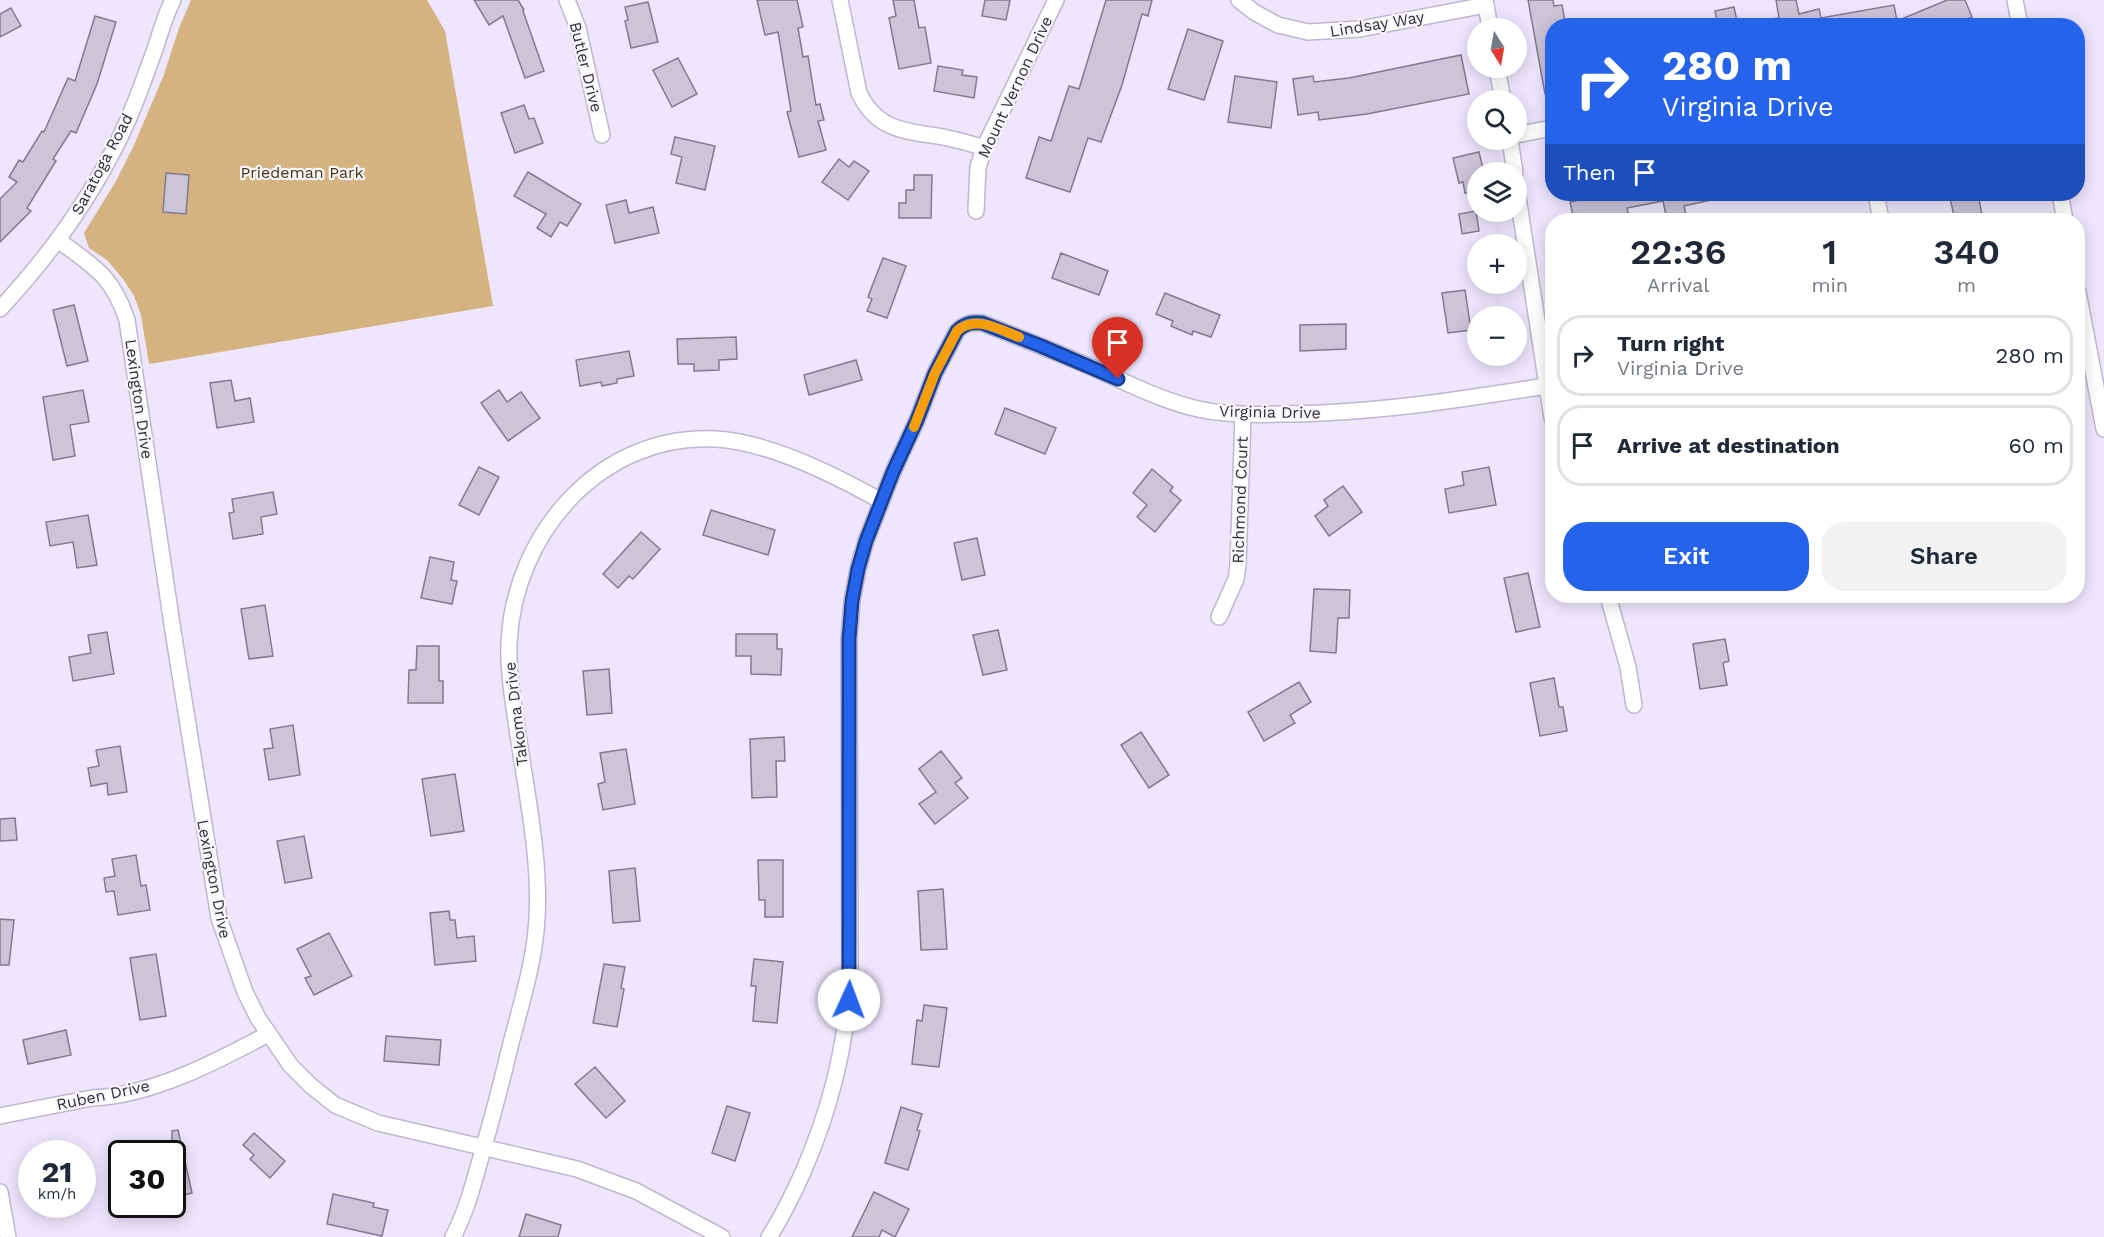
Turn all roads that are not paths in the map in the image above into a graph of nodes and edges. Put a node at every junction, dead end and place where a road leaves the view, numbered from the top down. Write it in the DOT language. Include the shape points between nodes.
graph roads {
  1 [pos="567,0"];
  2 [pos="840,0"];
  3 [pos="1056,0"];
  4 [pos="1239,0"];
  5 [pos="2015,0"];
  6 [pos="169,1"];
  7 [pos="1486,3"];
  8 [pos="1488,18"];
  9 [pos="2018,18"];
  10 [pos="1545,129"];
  11 [pos="1527,133"];
  12 [pos="602,135"];
  13 [pos="984,148"];
  14 [pos="975,211"];
  15 [pos="1522,222"];
  16 [pos="58,240"];
  17 [pos="0,309"];
  18 [pos="2085,329"];
  19 [pos="1545,379"];
  20 [pos="1545,386"];
  21 [pos="1243,415"];
  22 [pos="2104,429"];
  23 [pos="881,501"];
  24 [pos="1610,603"];
  25 [pos="1219,617"];
  26 [pos="1634,705"];
  27 [pos="268,1034"];
  28 [pos="0,1116"];
  29 [pos="484,1147"];
  30 [pos="0,1192"];
  31 [pos="8,1237"];
  32 [pos="453,1237"];
  33 [pos="722,1237"];
  34 [pos="769,1237"];
  1 -- 12 [label="street, Butler Drive" via="578,28"];
  2 -- 13 [label="street" via="859,93 874,115 890,127 906,132"];
  3 -- 13 [label="street, Mount Vernon Drive"];
  4 -- 7 [label="street, Lindsay Way" via="1278,25 1308,32 1360,28"];
  5 -- 9 [label="street"];
  6 -- 16 [label="street, Saratoga Road" via="127,121 78,212"];
  7 -- 8 [label="street"];
  10 -- 11 [label="street"];
  13 -- 14 [label="street, Mount Vernon Drive" via="978,167"];
  15 -- 19 [label="street"];
  16 -- 17 [label="street, Saratoga Road"];
  16 -- 27 [label="street, Lexington Drive" via="105,276 115,289 127,320 219,918 245,992"];
  18 -- 22 [label="street"];
  20 -- 21 [label="street, Virginia Drive" via="1366,410"];
  21 -- 23 [label="street, Virginia Drive" via="1170,401 1041,346 973,322 962,326 951,341"];
  21 -- 25 [label="street, Richmond Court" via="1238,566"];
  23 -- 29 [label="street, Takoma Drive" via="854,486 742,442 685,439 648,447 598,474 577,492 543,533 519,586 509,642 511,686 535,857 536,931"];
  23 -- 34 [label="street" via="858,569 849,639 848,1014 828,1109 794,1192"];
  24 -- 26 [label="street"];
  27 -- 28 [label="street, Ruben Drive" via="171,1080 108,1097"];
  27 -- 29 [label="street, Lexington Drive" via="291,1066 335,1105 378,1123"];
  29 -- 32 [label="street, Takoma Drive"];
  29 -- 33 [label="street, Lexington Drive" via="611,1181"];
  30 -- 31 [label="street"];
}
